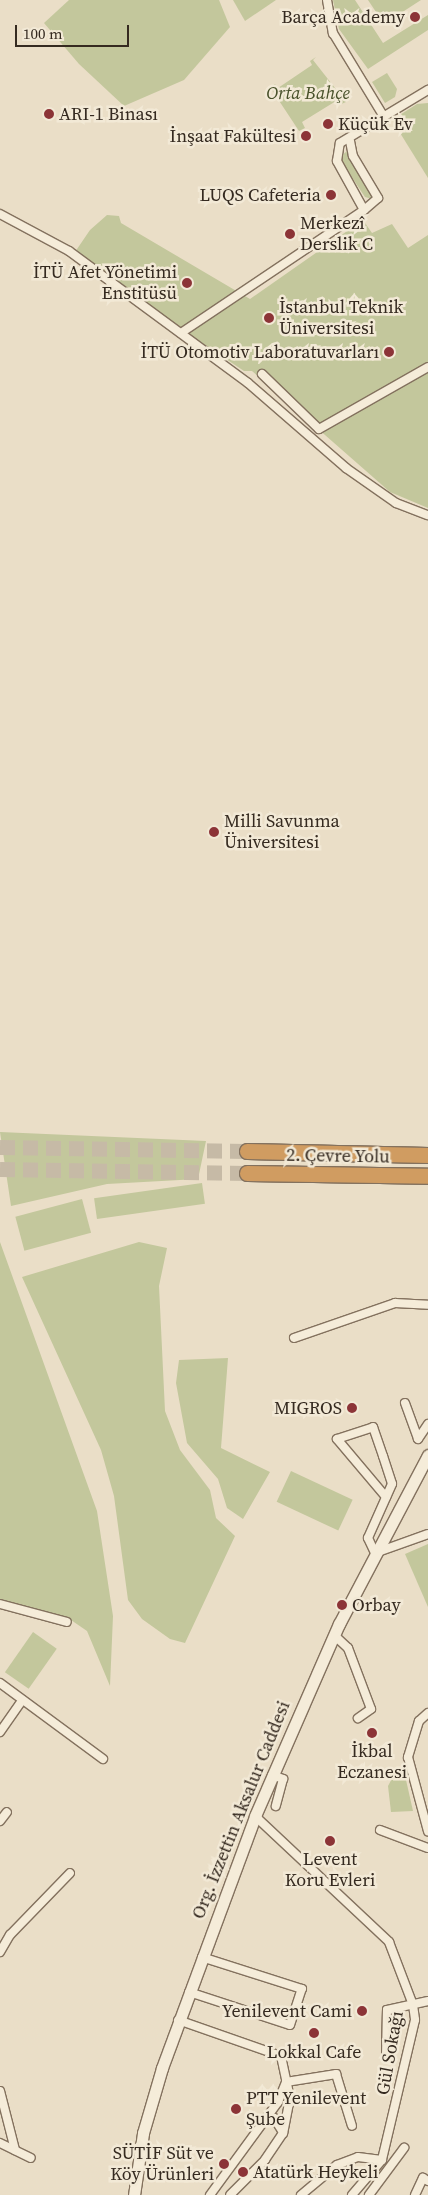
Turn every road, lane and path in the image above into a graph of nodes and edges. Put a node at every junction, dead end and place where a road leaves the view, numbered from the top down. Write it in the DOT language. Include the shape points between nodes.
graph roads {
  1 [pos="327,0"];
  2 [pos="428,90"];
  3 [pos="384,117"];
  4 [pos="350,141"];
  5 [pos="364,210"];
  6 [pos="0,214"];
  7 [pos="181,333"];
  8 [pos="428,367"];
  9 [pos="262,374"];
  10 [pos="428,515"];
  11 [pos="247,1151"];
  12 [pos="428,1154"];
  13 [pos="247,1173"];
  14 [pos="428,1176"];
  15 [pos="428,1305"];
  16 [pos="294,1338"];
  17 [pos="405,1403"];
  18 [pos="428,1424"];
  19 [pos="428,1455"];
  20 [pos="386,1497"];
  21 [pos="428,1534"];
  22 [pos="375,1553"];
  23 [pos="0,1604"];
  24 [pos="67,1622"];
  25 [pos="334,1635"];
  26 [pos="0,1683"];
  27 [pos="22,1700"];
  28 [pos="428,1713"];
  29 [pos="358,1718"];
  30 [pos="0,1732"];
  31 [pos="103,1759"];
  32 [pos="272,1774"];
  33 [pos="276,1806"];
  34 [pos="7,1812"];
  35 [pos="255,1816"];
  36 [pos="0,1821"];
  37 [pos="380,1830"];
  38 [pos="428,1831"];
  39 [pos="428,1848"];
  40 [pos="70,1873"];
  41 [pos="0,1952"];
  42 [pos="202,1957"];
  43 [pos="189,1992"];
  44 [pos="428,2000"];
  45 [pos="413,2005"];
  46 [pos="178,2020"];
  47 [pos="386,2056"];
  48 [pos="286,2082"];
  49 [pos="0,2091"];
  50 [pos="267,2119"];
  51 [pos="352,2126"];
  52 [pos="283,2133"];
  53 [pos="0,2143"];
  54 [pos="404,2148"];
  55 [pos="15,2150"];
  56 [pos="31,2158"];
  57 [pos="382,2160"];
  58 [pos="232,2170"];
  59 [pos="426,2178"];
  60 [pos="243,2183"];
  61 [pos="134,2195"];
  62 [pos="210,2195"];
  63 [pos="230,2195"];
  64 [pos="301,2195"];
  65 [pos="352,2195"];
  66 [pos="369,2195"];
  67 [pos="415,2195"];
  1 -- 3 [label="street" via="333,33"];
  2 -- 3 [label="street"];
  3 -- 4 [label="street"];
  4 -- 5 [label="street" via="353,156 378,198"];
  4 -- 5 [label="street" via="340,143 337,160"];
  5 -- 7 [label="street"];
  6 -- 7 [label="street" via="69,251"];
  7 -- 10 [label="street" via="346,468 396,502"];
  8 -- 9 [label="street" via="319,429"];
  11 -- 12 [label="highway, 2. Çevre Yolu"];
  13 -- 14 [label="highway, 2. Çevre Yolu"];
  15 -- 16 [label="street" via="395,1303"];
  17 -- 18 [label="street" via="418,1438"];
  19 -- 22 [label="main road, Org. İzzettin Aksalur Caddesi"];
  20 -- 20 [label="street" via="392,1484 373,1427 337,1439"];
  20 -- 22 [label="street" via="368,1538"];
  21 -- 22 [label="street"];
  22 -- 25 [label="main road, Org. İzzettin Aksalur Caddesi"];
  23 -- 24 [label="street"];
  25 -- 29 [label="street" via="348,1648 371,1709"];
  25 -- 32 [label="main road, Org. İzzettin Aksalur Caddesi"];
  26 -- 27 [label="street"];
  27 -- 30 [label="street"];
  27 -- 31 [label="street"];
  28 -- 38 [label="street" via="419,1722 408,1757"];
  32 -- 33 [label="street" via="283,1780"];
  32 -- 35 [label="main road, Org. İzzettin Aksalur Caddesi"];
  34 -- 36 [label="street"];
  35 -- 42 [label="main road, Org. İzzettin Aksalur Caddesi"];
  35 -- 45 [label="street, Gül Sokağı" via="389,1942"];
  37 -- 39 [label="street"];
  40 -- 41 [label="street" via="10,1935"];
  42 -- 43 [label="main road, Org. İzzettin Aksalur Caddesi"];
  42 -- 43 [label="street" via="302,1989 290,2025"];
  43 -- 46 [label="main road, Org. İzzettin Aksalur Caddesi"];
  44 -- 45 [label="street"];
  45 -- 47 [label="street" via="387,2010"];
  45 -- 57 [label="street, Gül Sokağı" via="415,2020"];
  46 -- 48 [label="street" via="277,2053"];
  46 -- 61 [label="main road, Org. İzzettin Aksalur Caddesi" via="143,2134"];
  48 -- 50 [label="street"];
  48 -- 51 [label="street" via="336,2074"];
  48 -- 52 [label="street" via="290,2098"];
  49 -- 55 [label="street"];
  50 -- 52 [label="street" via="280,2123"];
  50 -- 58 [label="street"];
  52 -- 60 [label="street"];
  53 -- 55 [label="street"];
  54 -- 66 [label="street"];
  55 -- 56 [label="street"];
  57 -- 64 [label="street" via="358,2157 337,2165"];
  57 -- 65 [label="street, Gül Sokağı"];
  58 -- 60 [label="street"];
  58 -- 62 [label="street"];
  59 -- 67 [label="street"];
  60 -- 63 [label="street"];
}
